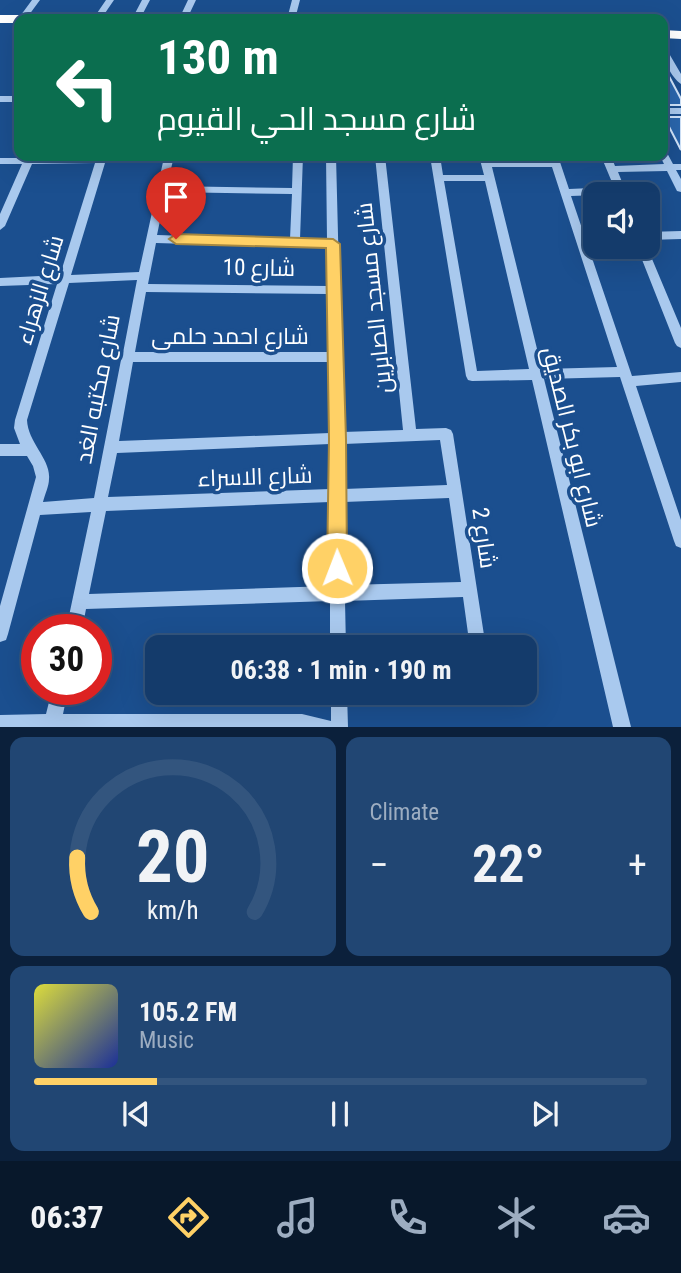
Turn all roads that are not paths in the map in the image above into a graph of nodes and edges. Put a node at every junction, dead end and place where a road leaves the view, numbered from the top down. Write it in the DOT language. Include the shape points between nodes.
graph roads {
  1 [pos="36,0"];
  2 [pos="24,14"];
  3 [pos="668,59"];
  4 [pos="681,81"];
  5 [pos="28,161"];
  6 [pos="101,161"];
  7 [pos="168,161"];
  8 [pos="298,161"];
  9 [pos="331,161"];
  10 [pos="381,161"];
  11 [pos="436,161"];
  12 [pos="543,161"];
  13 [pos="554,161"];
  14 [pos="608,161"];
  15 [pos="486,166"];
  16 [pos="676,167"];
  17 [pos="611,169"];
  18 [pos="439,178"];
  19 [pos="617,182"];
  20 [pos="162,189"];
  21 [pos="681,189"];
  22 [pos="296,191"];
  23 [pos="565,193"];
  24 [pos="583,193"];
  25 [pos="0,226"];
  26 [pos="681,235"];
  27 [pos="660,236"];
  28 [pos="152,239"];
  29 [pos="295,243"];
  30 [pos="333,244"];
  31 [pos="648,259"];
  32 [pos="65,279"];
  33 [pos="0,282"];
  34 [pos="142,282"];
  35 [pos="334,290"];
  36 [pos="675,313"];
  37 [pos="681,343"];
  38 [pos="126,357"];
  39 [pos="334,357"];
  40 [pos="535,374"];
  41 [pos="472,376"];
  42 [pos="626,377"];
  43 [pos="681,377"];
  44 [pos="410,436"];
  45 [pos="338,439"];
  46 [pos="111,447"];
  47 [pos="0,450"];
  48 [pos="29,450"];
  49 [pos="455,491"];
  50 [pos="336,497"];
  51 [pos="674,500"];
  52 [pos="99,504"];
  53 [pos="33,509"];
  54 [pos="681,541"];
  55 [pos="468,589"];
  56 [pos="337,592"];
  57 [pos="80,602"];
  58 [pos="77,614"];
  59 [pos="0,634"];
  60 [pos="338,635"];
  61 [pos="476,635"];
  62 [pos="57,705"];
  63 [pos="339,705"];
  64 [pos="0,723"];
  65 [pos="52,725"];
  66 [pos="326,727"];
  67 [pos="339,727"];
  68 [pos="622,727"];
  1 -- 2 [label="street"];
  3 -- 4 [label="street"];
  5 -- 25 [label="street"];
  6 -- 32 [label="street, شارع الزهراء"];
  7 -- 20 [label="street, شارع مكتبه الغد"];
  8 -- 22 [label="street"];
  9 -- 30 [label="street"];
  10 -- 44 [label="street, شارع مسجد الصابرين"];
  11 -- 18 [label="street"];
  12 -- 15 [label="street"];
  13 -- 23 [label="street"];
  14 -- 17 [label="street"];
  15 -- 18 [label="street"];
  15 -- 40 [label="street, شارع ابو بكر الصديق"];
  16 -- 17 [label="street"];
  16 -- 21 [label="street"];
  17 -- 19 [label="street"];
  18 -- 41 [label="street"];
  20 -- 22 [label="street"];
  20 -- 28 [label="street, شارع مكتبه الغد"];
  22 -- 29 [label="street"];
  23 -- 24 [label="street"];
  23 -- 42 [label="street"];
  26 -- 27 [label="street"];
  28 -- 29 [label="street"];
  28 -- 34 [label="street, شارع مكتبه الغد"];
  29 -- 30 [label="street"];
  30 -- 35 [label="street"];
  31 -- 36 [label="street"];
  32 -- 33 [label="street, شارع 10"];
  32 -- 34 [label="street, شارع 10"];
  32 -- 48 [label="street, شارع الزهراء" via="21,420"];
  34 -- 35 [label="street, شارع 10"];
  34 -- 38 [label="street, شارع مكتبه الغد"];
  35 -- 39 [label="street"];
  36 -- 37 [label="street"];
  38 -- 39 [label="street, شارع احمد حلمى"];
  38 -- 46 [label="street, شارع مكتبه الغد"];
  39 -- 45 [label="street"];
  40 -- 41 [label="street"];
  40 -- 42 [label="street"];
  40 -- 68 [label="street, شارع ابو بكر الصديق"];
  42 -- 43 [label="street"];
  42 -- 51 [label="street"];
  44 -- 45 [label="street"];
  44 -- 49 [label="street, شارع 2" via="446,435"];
  45 -- 46 [label="street"];
  45 -- 50 [label="street"];
  46 -- 52 [label="street, شارع مكتبه الغد"];
  47 -- 48 [label="street"];
  48 -- 53 [label="street, شارع الزهراء" via="42,467 43,477"];
  49 -- 50 [label="street, شارع الاسراء"];
  49 -- 55 [label="street, شارع 2"];
  50 -- 52 [label="street, شارع الاسراء"];
  50 -- 56 [label="street"];
  51 -- 54 [label="street"];
  52 -- 53 [label="street"];
  52 -- 57 [label="street, شارع مكتبه الغد"];
  53 -- 59 [label="street, شارع الزهراء"];
  55 -- 56 [label="street"];
  55 -- 61 [label="street, شارع 2"];
  56 -- 57 [label="street"];
  56 -- 60 [label="street"];
  57 -- 58 [label="street, شارع مكتبه الغد"];
  62 -- 65 [label="street"];
  63 -- 67 [label="street"];
  64 -- 65 [label="street"];
  65 -- 66 [label="street" via="302,722"];
}
